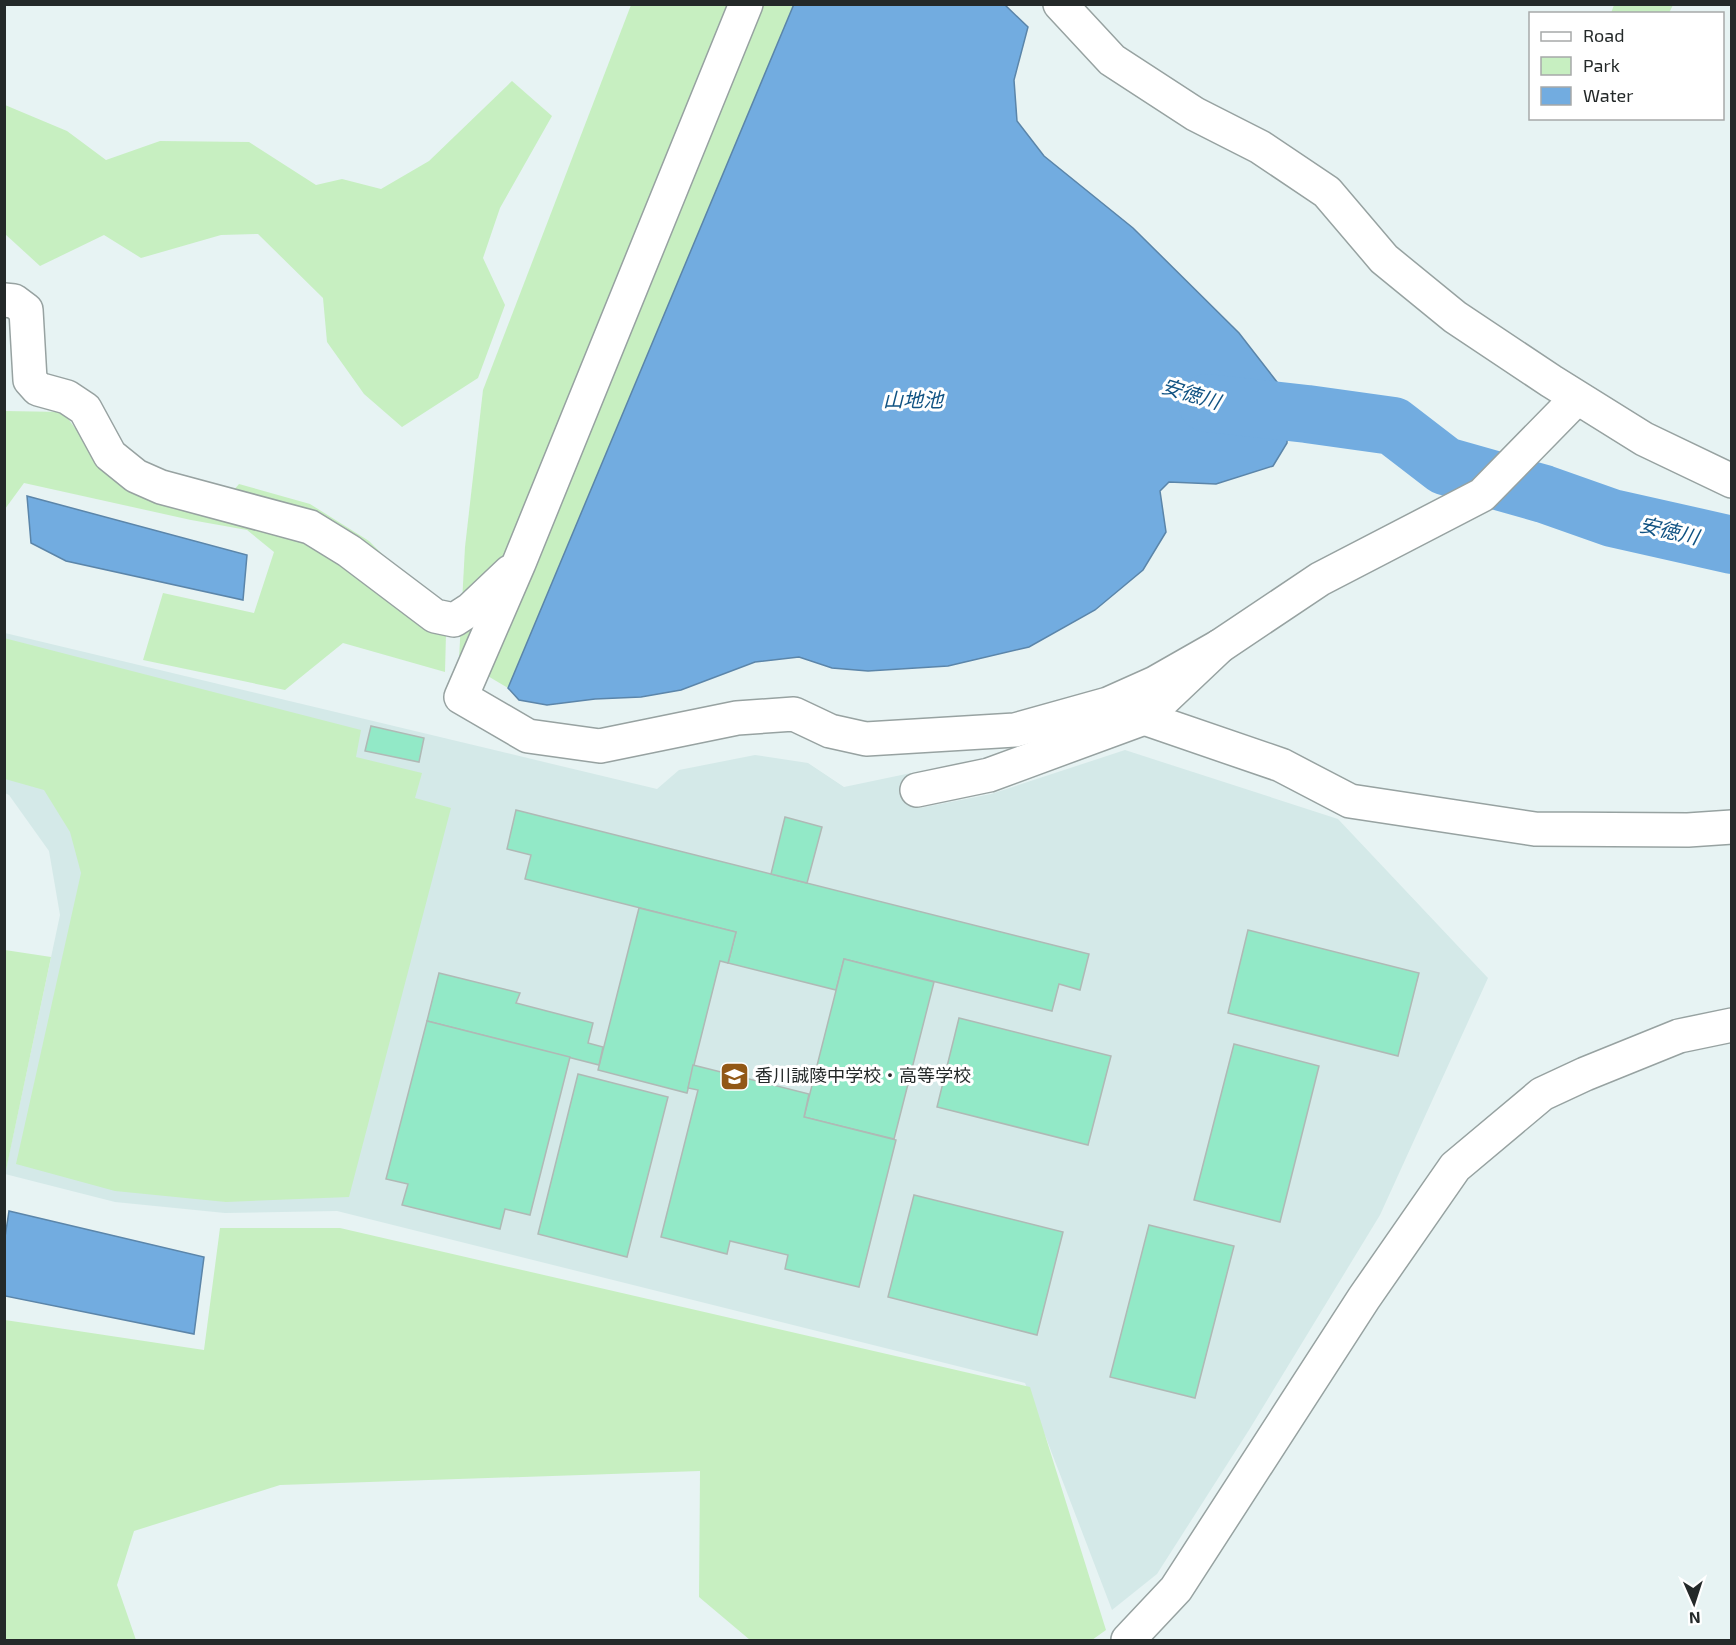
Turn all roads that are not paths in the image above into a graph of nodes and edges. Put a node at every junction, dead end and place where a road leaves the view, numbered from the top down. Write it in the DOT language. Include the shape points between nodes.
graph roads {
  1 [pos="746,4"];
  2 [pos="1060,4"];
  3 [pos="4,300"];
  4 [pos="1577,398"];
  5 [pos="1731,481"];
  6 [pos="519,563"];
  7 [pos="1220,646"];
  8 [pos="1144,718"];
  9 [pos="917,790"];
  10 [pos="1731,827"];
  11 [pos="1731,1026"];
  12 [pos="1128,1641"];
  1 -- 6 [label="street"];
  2 -- 4 [label="street" via="1112,60 1195,114 1260,147 1327,192 1384,259 1455,317"];
  3 -- 6 [label="street" via="14,300 26,310 30,380 38,389 85,408 110,455 136,476 161,488 310,527 349,551 435,616 454,620"];
  4 -- 5 [label="street" via="1644,439"];
  4 -- 7 [label="street" via="1482,495 1320,579"];
  6 -- 7 [label="street" via="461,697 528,735 600,746 737,718 794,714 830,730 866,739 1015,729 1108,704"];
  7 -- 8 [label="street"];
  8 -- 9 [label="street" via="989,775"];
  8 -- 10 [label="street" via="1281,765 1350,801 1535,829"];
  11 -- 12 [label="street" via="1678,1036 1542,1094 1455,1167 1364,1298 1176,1589"];
}
